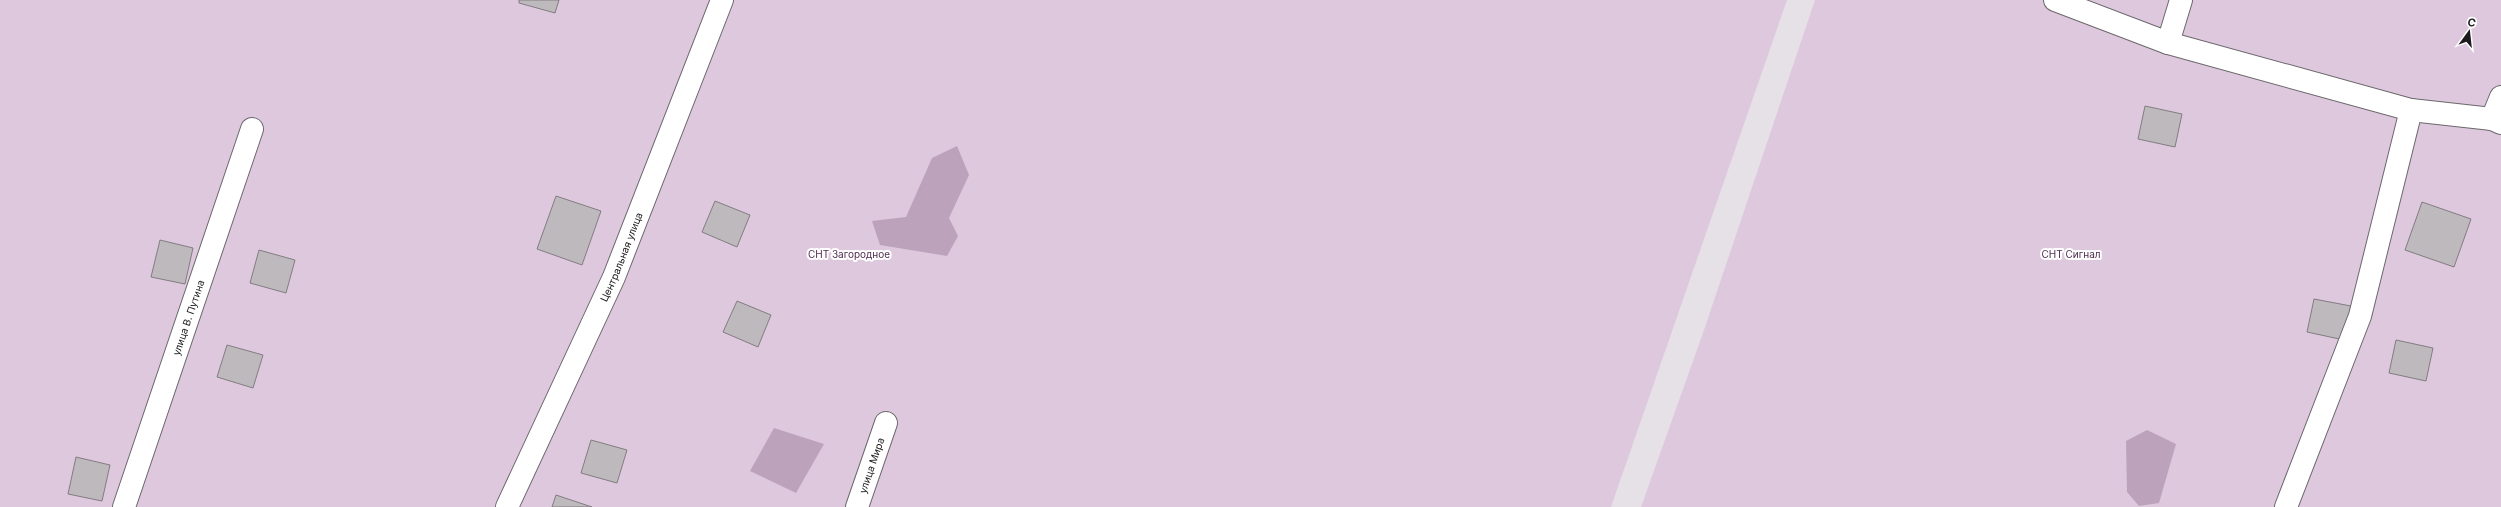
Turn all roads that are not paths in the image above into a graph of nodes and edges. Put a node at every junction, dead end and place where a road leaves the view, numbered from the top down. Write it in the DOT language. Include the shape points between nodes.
graph roads {
  1 [pos="722,0"];
  2 [pos="2055,0"];
  3 [pos="2181,0"];
  4 [pos="2168,43"];
  5 [pos="2501,96"];
  6 [pos="2411,110"];
  7 [pos="2496,121"];
  8 [pos="252,129"];
  9 [pos="886,423"];
  10 [pos="124,507"];
  11 [pos="506,507"];
  12 [pos="857,507"];
  13 [pos="2286,507"];
  1 -- 11 [label="street, Центральная улица" via="614,277"];
  2 -- 4 [label="street"];
  3 -- 4 [label="street"];
  4 -- 6 [label="street"];
  5 -- 7 [label="street"];
  6 -- 7 [label="street"];
  6 -- 13 [label="street" via="2360,316"];
  8 -- 10 [label="street, улица В. Путина"];
  9 -- 12 [label="street, улица Мира"];
}
